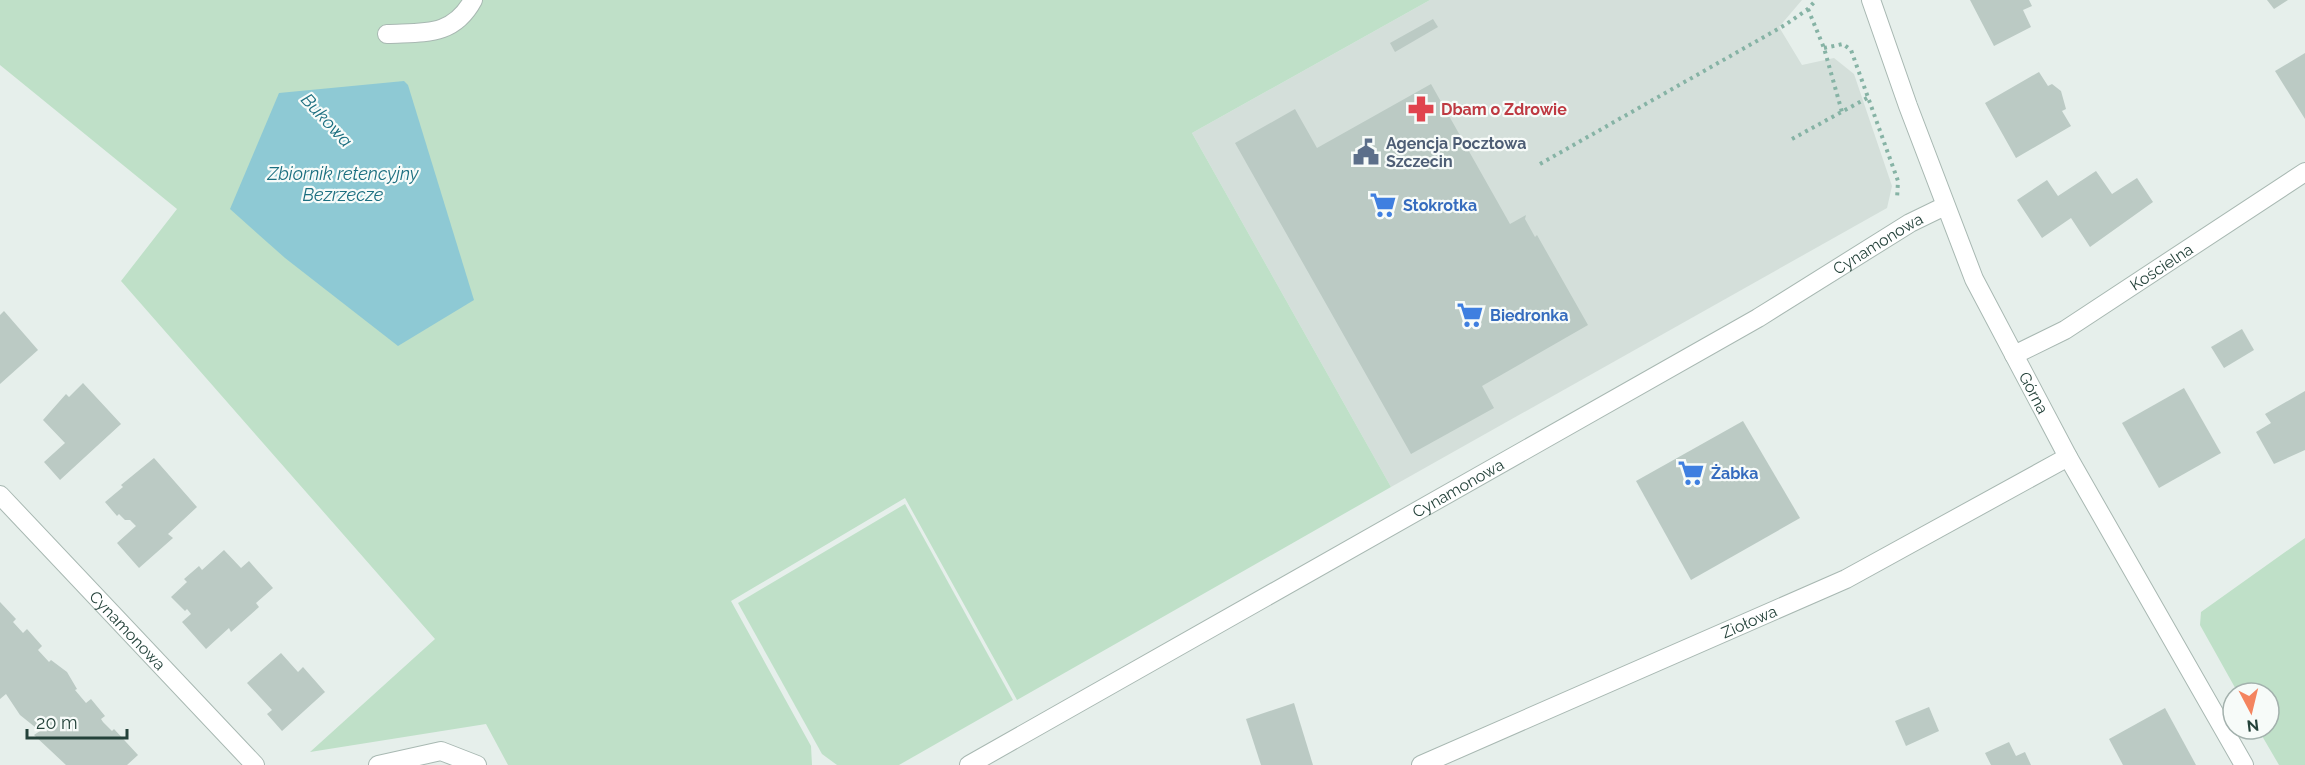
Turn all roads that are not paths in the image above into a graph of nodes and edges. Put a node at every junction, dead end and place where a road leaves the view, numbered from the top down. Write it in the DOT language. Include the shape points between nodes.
graph roads {
  1 [pos="473,0"];
  2 [pos="1871,0"];
  3 [pos="387,34"];
  4 [pos="2305,172"];
  5 [pos="1945,206"];
  6 [pos="2014,355"];
  7 [pos="2068,458"];
  8 [pos="0,495"];
  9 [pos="255,765"];
  10 [pos="378,765"];
  11 [pos="477,765"];
  12 [pos="969,765"];
  13 [pos="1421,765"];
  14 [pos="2244,765"];
  1 -- 3 [label="street" via="465,16 449,28"];
  2 -- 5 [label="street, Górna"];
  4 -- 6 [label="street, Kościelna" via="2065,330"];
  5 -- 6 [label="street, Górna" via="1974,279"];
  5 -- 12 [label="street, Cynamonowa" via="1910,223 1758,318"];
  6 -- 7 [label="street, Górna"];
  7 -- 13 [label="street, Ziołowa" via="1855,575"];
  7 -- 14 [label="street, Górna"];
  8 -- 9 [label="street, Cynamonowa"];
  10 -- 11 [label="street" via="441,751"];
}
